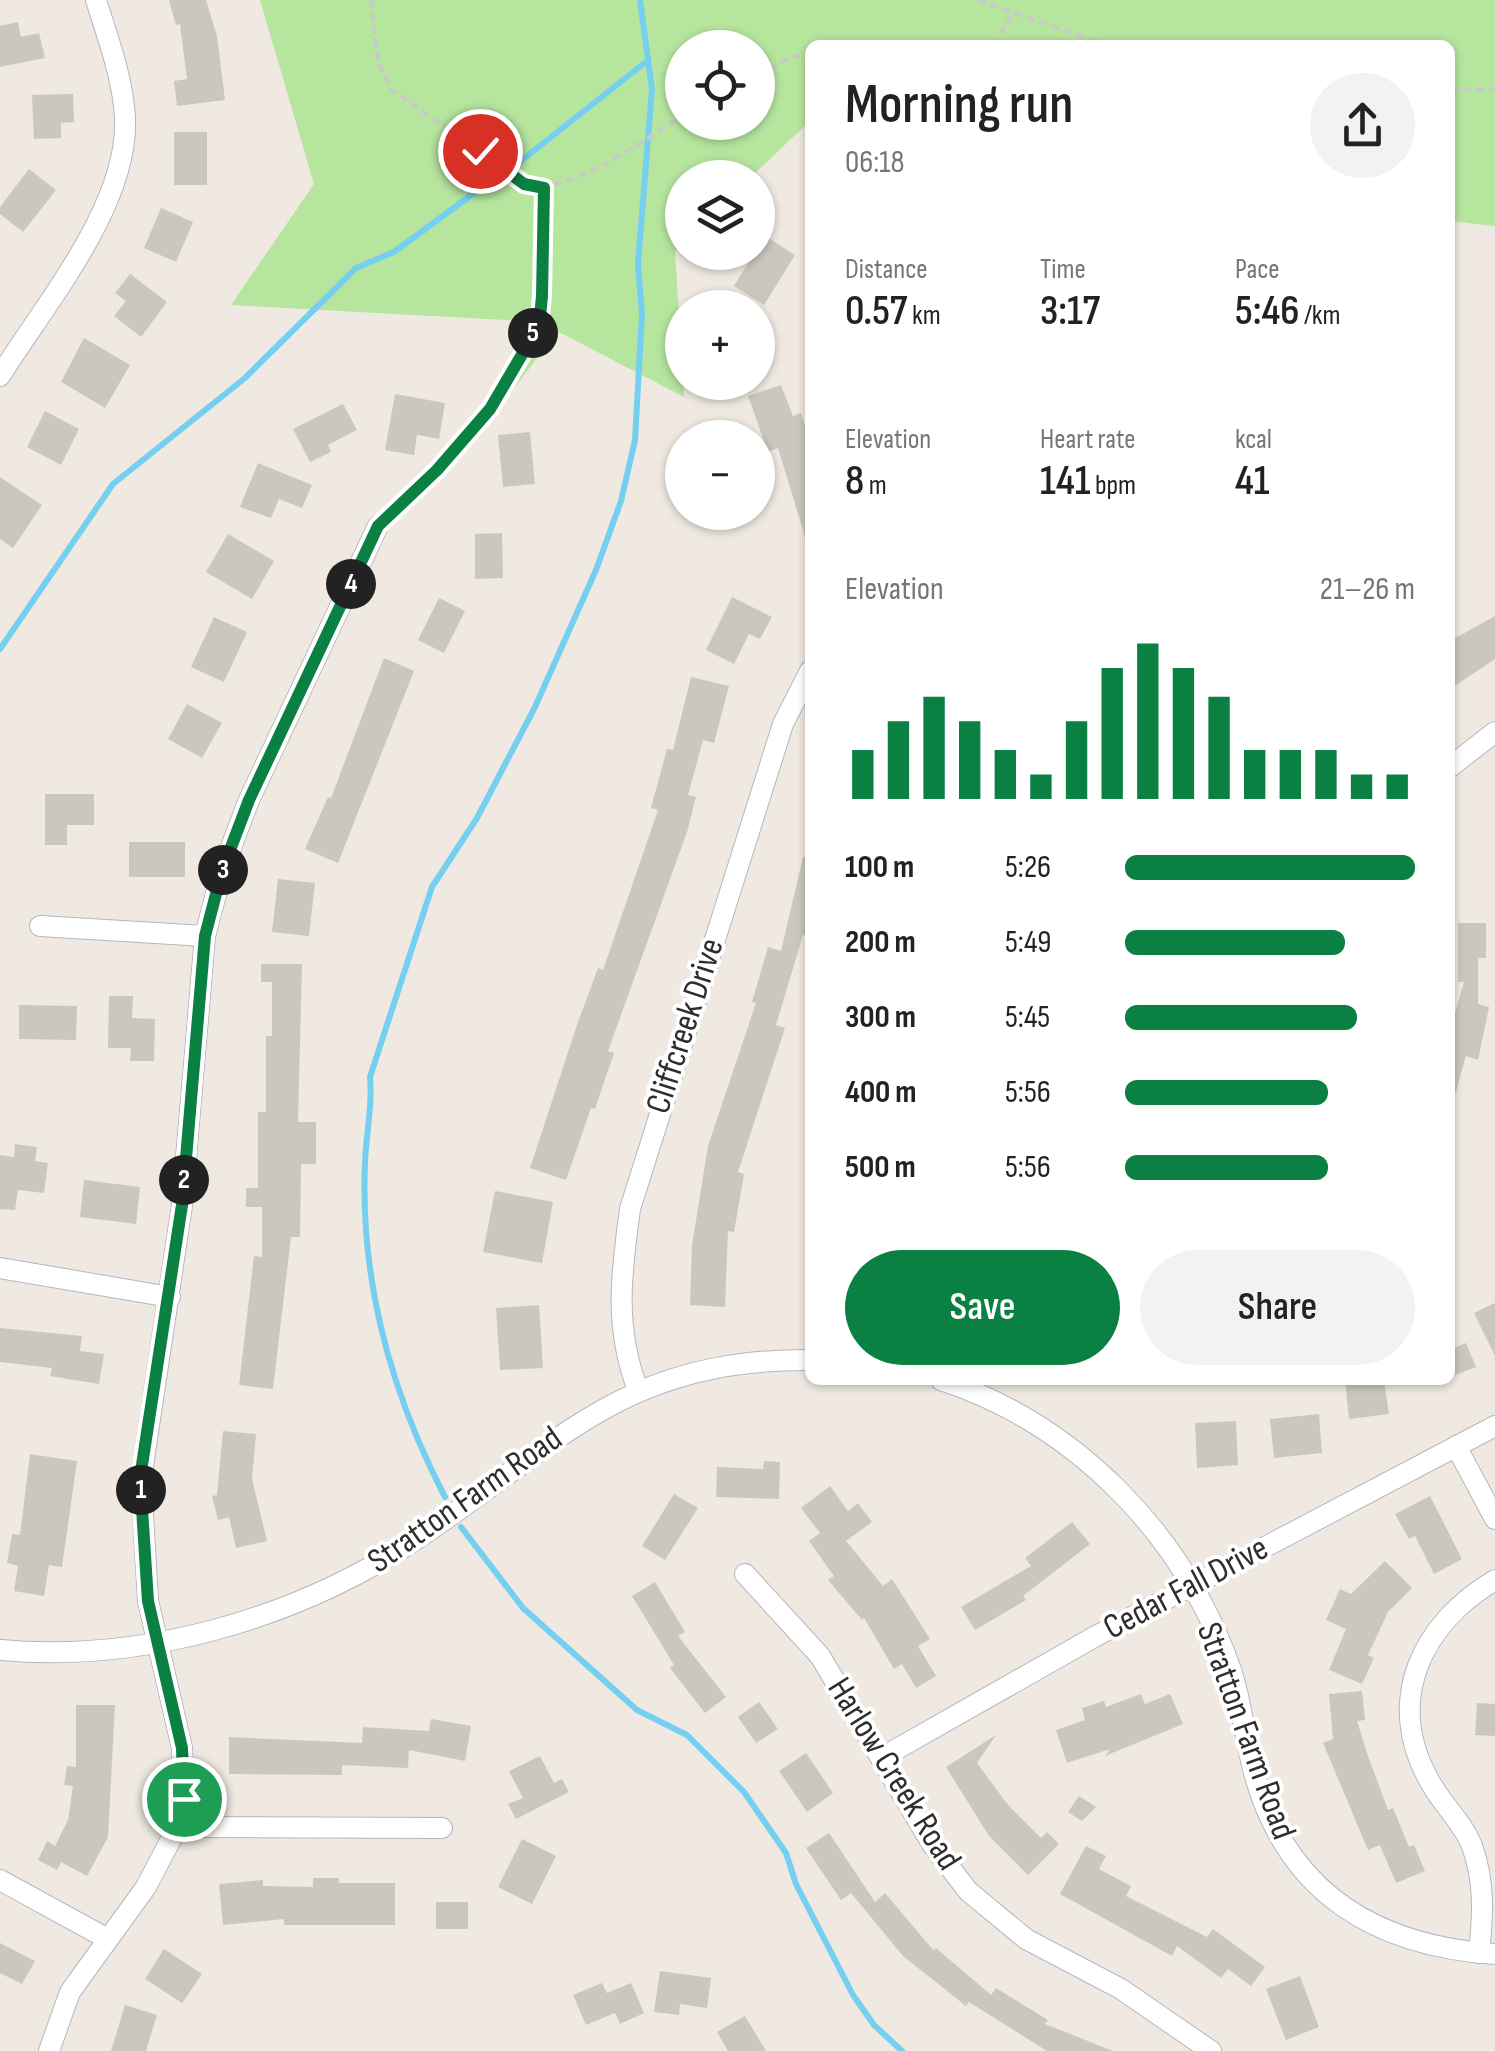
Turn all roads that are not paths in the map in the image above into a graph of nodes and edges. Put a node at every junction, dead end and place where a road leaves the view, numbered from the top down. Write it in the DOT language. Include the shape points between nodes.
graph roads {
  1 [pos="96,0"];
  2 [pos="0,376"];
  3 [pos="378,526"];
  4 [pos="805,681"];
  5 [pos="1495,732"];
  6 [pos="1455,762"];
  7 [pos="40,926"];
  8 [pos="205,936"];
  9 [pos="0,1268"];
  10 [pos="170,1297"];
  11 [pos="805,1360"];
  12 [pos="970,1385"];
  13 [pos="638,1390"];
  14 [pos="1495,1426"];
  15 [pos="1456,1446"];
  16 [pos="1495,1519"];
  17 [pos="745,1574"];
  18 [pos="1495,1580"];
  19 [pos="1189,1586"];
  20 [pos="157,1641"];
  21 [pos="0,1650"];
  22 [pos="881,1758"];
  23 [pos="180,1822"];
  24 [pos="442,1828"];
  25 [pos="0,1880"];
  26 [pos="106,1938"];
  27 [pos="1487,1953"];
  28 [pos="49,2051"];
  29 [pos="1211,2051"];
  1 -- 2 [label="street" via="124,99 114,190"];
  3 -- 8 [label="street" via="249,800"];
  4 -- 13 [label="street, Cliffcreek Drive" via="783,724 630,1210 620,1324"];
  5 -- 6 [label="street"];
  7 -- 8 [label="street"];
  8 -- 10 [label="street"];
  9 -- 10 [label="street"];
  10 -- 20 [label="street" via="140,1478 142,1558"];
  11 -- 13 [label="street, Stratton Farm Road" via="718,1367"];
  12 -- 19 [label="street, Stratton Farm Road" via="1085,1458 1136,1508"];
  13 -- 20 [label="street, Stratton Farm Road" via="560,1433 362,1573 274,1612"];
  14 -- 15 [label="street, Cedar Fall Drive"];
  15 -- 16 [label="street"];
  15 -- 19 [label="street, Cedar Fall Drive"];
  17 -- 22 [label="street, Harlow Creek Road" via="820,1656"];
  18 -- 27 [label="street" via="1468,1596 1432,1633 1411,1697 1418,1756 1477,1861"];
  19 -- 22 [label="street, Cedar Fall Drive"];
  19 -- 27 [label="street, Stratton Farm Road" via="1232,1672 1265,1806 1298,1865 1334,1902 1384,1931 1444,1949"];
  20 -- 21 [label="street, Stratton Farm Road" via="63,1652"];
  20 -- 23 [label="street" via="182,1748"];
  22 -- 29 [label="street, Harlow Creek Road" via="968,1891 1003,1922 1121,1989"];
  23 -- 24 [label="street" via="204,1828"];
  23 -- 26 [label="street" via="146,1887"];
  25 -- 26 [label="street"];
  26 -- 28 [label="street" via="70,1992"];
}
